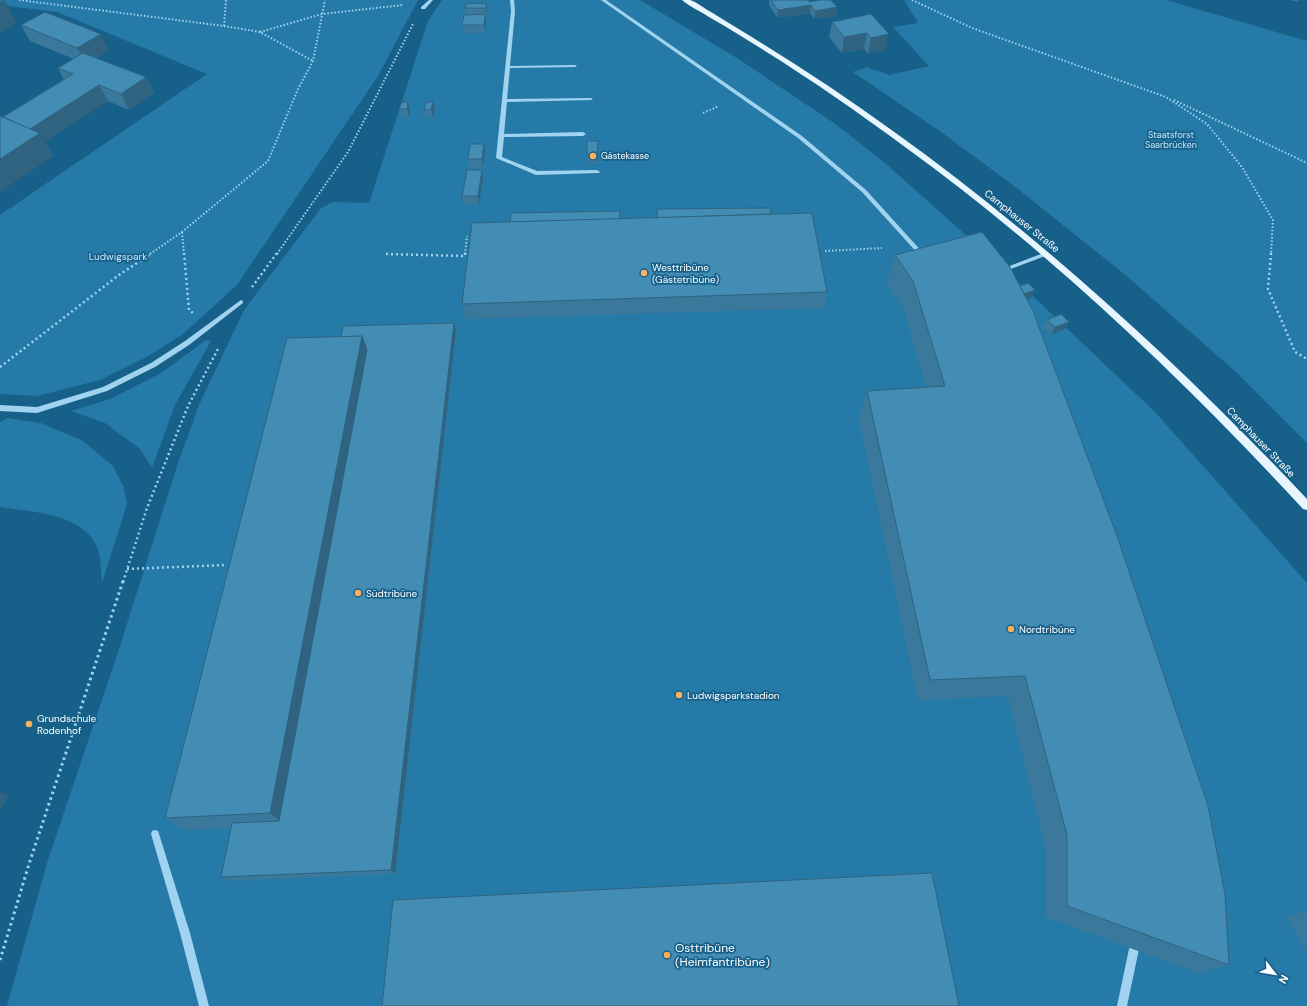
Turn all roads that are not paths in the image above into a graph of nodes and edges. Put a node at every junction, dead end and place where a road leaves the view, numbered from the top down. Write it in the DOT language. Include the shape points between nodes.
graph roads {
  1 [pos="512,0"];
  2 [pos="603,0"];
  3 [pos="685,0"];
  4 [pos="430,1"];
  5 [pos="424,8"];
  6 [pos="575,66"];
  7 [pos="508,67"];
  8 [pos="591,99"];
  9 [pos="505,101"];
  10 [pos="583,134"];
  11 [pos="501,136"];
  12 [pos="597,172"];
  13 [pos="1046,254"];
  14 [pos="926,259"];
  15 [pos="997,273"];
  16 [pos="241,302"];
  17 [pos="0,408"];
  18 [pos="1307,506"];
  19 [pos="155,834"];
  20 [pos="1134,949"];
  21 [pos="204,1006"];
  22 [pos="1122,1006"];
  1 -- 7 [label="lane"];
  2 -- 14 [label="lane" via="800,137 864,191"];
  3 -- 13 [label="main road, Camphauser Straße" via="829,89 910,146"];
  4 -- 5 [label="lane"];
  6 -- 7 [label="lane"];
  7 -- 9 [label="lane"];
  8 -- 9 [label="lane"];
  9 -- 11 [label="lane"];
  10 -- 11 [label="lane"];
  11 -- 12 [label="lane" via="499,158 536,173"];
  13 -- 15 [label="lane"];
  13 -- 18 [label="main road, Camphauser Straße" via="1197,392"];
  16 -- 17 [label="lane" via="182,347 105,389 37,410"];
  19 -- 21 [label="lane"];
  20 -- 22 [label="lane"];
}
